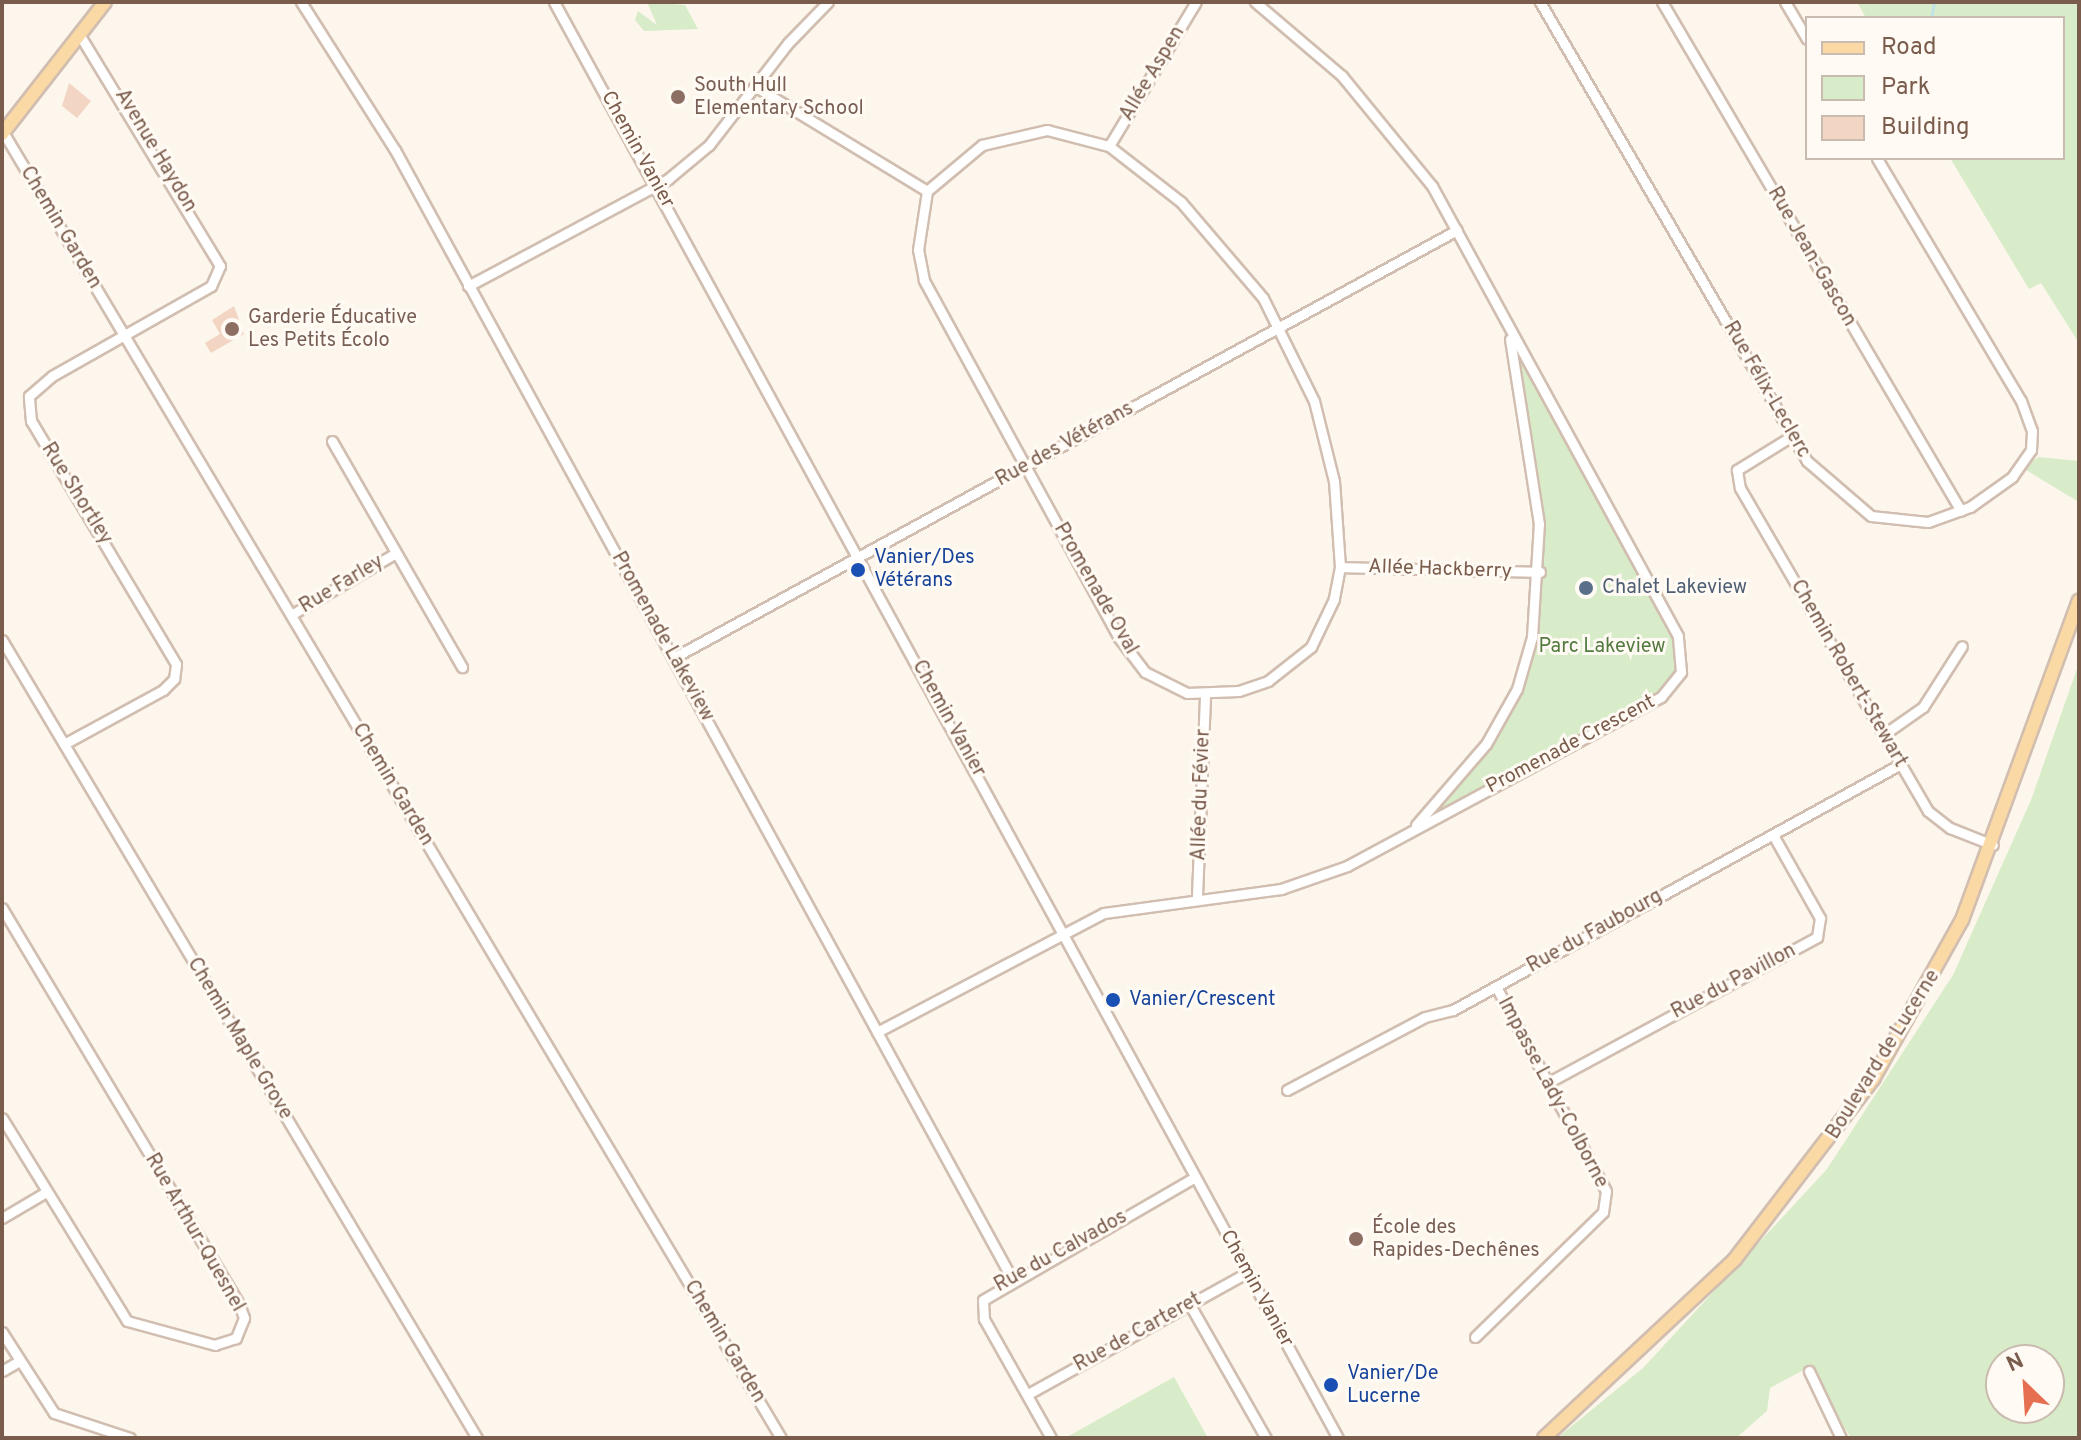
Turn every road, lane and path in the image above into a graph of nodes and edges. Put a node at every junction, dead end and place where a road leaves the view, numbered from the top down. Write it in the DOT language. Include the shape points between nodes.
graph roads {
  1 [pos="105,2"];
  2 [pos="301,2"];
  3 [pos="554,2"];
  4 [pos="828,2"];
  5 [pos="1196,2"];
  6 [pos="1255,2"];
  7 [pos="1662,2"];
  8 [pos="1785,2"];
  9 [pos="1540,3"];
  10 [pos="79,34"];
  11 [pos="1805,36"];
  12 [pos="756,87"];
  13 [pos="2,133"];
  14 [pos="1109,146"];
  15 [pos="1878,160"];
  16 [pos="657,185"];
  17 [pos="927,191"];
  18 [pos="1457,230"];
  19 [pos="220,273"];
  20 [pos="468,286"];
  21 [pos="1280,327"];
  22 [pos="1506,327"];
  23 [pos="123,334"];
  24 [pos="1792,436"];
  25 [pos="332,441"];
  26 [pos="1026,467"];
  27 [pos="1961,511"];
  28 [pos="394,554"];
  29 [pos="859,558"];
  30 [pos="1340,567"];
  31 [pos="1540,572"];
  32 [pos="2079,601"];
  33 [pos="291,615"];
  34 [pos="2,640"];
  35 [pos="1962,646"];
  36 [pos="673,658"];
  37 [pos="462,667"];
  38 [pos="1205,694"];
  39 [pos="1883,735"];
  40 [pos="64,744"];
  41 [pos="1899,765"];
  42 [pos="1773,835"];
  43 [pos="1405,836"];
  44 [pos="1993,845"];
  45 [pos="1197,896"];
  46 [pos="2,908"];
  47 [pos="1064,930"];
  48 [pos="1496,987"];
  49 [pos="877,1032"];
  50 [pos="1549,1082"];
  51 [pos="1287,1090"];
  52 [pos="2,1118"];
  53 [pos="1195,1177"];
  54 [pos="46,1192"];
  55 [pos="2,1218"];
  56 [pos="1248,1272"];
  57 [pos="1012,1279"];
  58 [pos="1190,1305"];
  59 [pos="2,1332"];
  60 [pos="1475,1337"];
  61 [pos="19,1361"];
  62 [pos="2,1371"];
  63 [pos="1809,1371"];
  64 [pos="1028,1394"];
  65 [pos="1839,1437"];
  66 [pos="130,1438"];
  67 [pos="477,1438"];
  68 [pos="781,1438"];
  69 [pos="1051,1438"];
  70 [pos="1266,1438"];
  71 [pos="1338,1438"];
  72 [pos="1542,1438"];
  1 -- 10 [label="main road"];
  2 -- 20 [label="street, Promenade Lakeview" via="344,62"];
  3 -- 16 [label="street, Chemin Vanier"];
  4 -- 12 [label="street"];
  5 -- 14 [label="street, Allée Aspen"];
  6 -- 18 [label="street, Promenade Crescent" via="1371,108 1402,143"];
  7 -- 27 [label="street, Rue Jean-Gascon"];
  8 -- 11 [label="street"];
  9 -- 24 [label="street, Rue Félix-Leclerc"];
  10 -- 13 [label="main road"];
  10 -- 19 [label="street, Avenue Haydon" via="201,226"];
  12 -- 16 [label="street" via="709,145"];
  12 -- 17 [label="street"];
  13 -- 23 [label="street, Chemin Garden"];
  14 -- 17 [label="street, Promenade Oval" via="1079,135 1015,133 982,145"];
  14 -- 21 [label="street, Promenade Oval" via="1181,202 1239,267"];
  15 -- 27 [label="street, Rue Félix-Leclerc" via="2029,421 2031,450 2021,467"];
  16 -- 20 [label="street"];
  16 -- 29 [label="street, Chemin Vanier"];
  17 -- 26 [label="street, Promenade Oval" via="918,250 924,280"];
  18 -- 21 [label="street, Rue des Vétérans"];
  18 -- 22 [label="street, Promenade Crescent"];
  19 -- 23 [label="street, Rue Shortley" via="211,286"];
  20 -- 36 [label="street, Promenade Lakeview"];
  21 -- 26 [label="street, Rue des Vétérans"];
  21 -- 30 [label="street, Promenade Oval" via="1326,441"];
  22 -- 31 [label="street, Promenade Crescent" via="1531,447"];
  22 -- 43 [label="street, Promenade Crescent" via="1678,636 1684,660 1661,697"];
  23 -- 33 [label="street, Chemin Garden"];
  23 -- 40 [label="street, Rue Shortley" via="41,383 27,408 162,633 176,671 163,690"];
  24 -- 27 [label="street, Rue Félix-Leclerc" via="1824,479 1871,516 1916,522"];
  24 -- 39 [label="street, Chemin Robert-Stewart" via="1737,470 1740,488"];
  25 -- 28 [label="street"];
  26 -- 29 [label="street, Rue des Vétérans"];
  26 -- 38 [label="street, Promenade Oval" via="1133,658 1163,683"];
  28 -- 33 [label="street, Rue Farley"];
  28 -- 37 [label="street"];
  29 -- 36 [label="street, Rue des Vétérans"];
  29 -- 47 [label="street, Chemin Vanier"];
  30 -- 31 [label="street, Allée Hackberry"];
  30 -- 38 [label="street, Promenade Oval" via="1325,622 1291,667 1239,691"];
  31 -- 43 [label="street, Promenade Crescent" via="1524,668 1503,717 1458,780"];
  32 -- 44 [label="main road, Boulevard de Lucerne"];
  33 -- 68 [label="street, Chemin Garden"];
  34 -- 40 [label="street, Chemin Maple Grove"];
  35 -- 39 [label="street" via="1923,707"];
  36 -- 49 [label="street, Promenade Lakeview"];
  38 -- 45 [label="street, Allée du Févier"];
  39 -- 41 [label="street, Chemin Robert-Stewart"];
  40 -- 67 [label="street, Chemin Maple Grove"];
  41 -- 42 [label="street, Rue du Faubourg"];
  41 -- 44 [label="street, Chemin Robert-Stewart" via="1933,817"];
  42 -- 48 [label="street, Rue du Faubourg"];
  42 -- 50 [label="street, Rue du Pavillon" via="1820,918 1817,937"];
  43 -- 45 [label="street, Promenade Crescent" via="1347,866 1281,889"];
  44 -- 72 [label="main road, Boulevard de Lucerne" via="1940,967 1845,1122 1735,1259"];
  45 -- 47 [label="street, Promenade Crescent" via="1104,913"];
  46 -- 54 [label="street, Rue Arthur-Quesnel" via="239,1304 241,1332 215,1345 127,1321"];
  47 -- 49 [label="street, Promenade Crescent"];
  47 -- 53 [label="street, Chemin Vanier"];
  48 -- 50 [label="street, Impasse Lady-Colborne"];
  48 -- 51 [label="street, Rue du Faubourg"];
  49 -- 57 [label="street, Promenade Lakeview"];
  50 -- 60 [label="street, Impasse Lady-Colborne" via="1606,1191 1603,1212"];
  52 -- 54 [label="street, Rue Arthur-Quesnel"];
  53 -- 56 [label="street, Chemin Vanier"];
  53 -- 57 [label="street, Rue du Calvados"];
  54 -- 55 [label="street"];
  56 -- 58 [label="street, Rue de Carteret"];
  56 -- 71 [label="street, Chemin Vanier"];
  57 -- 64 [label="street, Rue du Calvados" via="987,1294 982,1312"];
  58 -- 64 [label="street, Rue de Carteret"];
  58 -- 70 [label="street"];
  59 -- 61 [label="street"];
  61 -- 62 [label="street"];
  61 -- 66 [label="street" via="61,1419"];
  63 -- 65 [label="street"];
  64 -- 69 [label="street, Rue du Calvados"];
}
